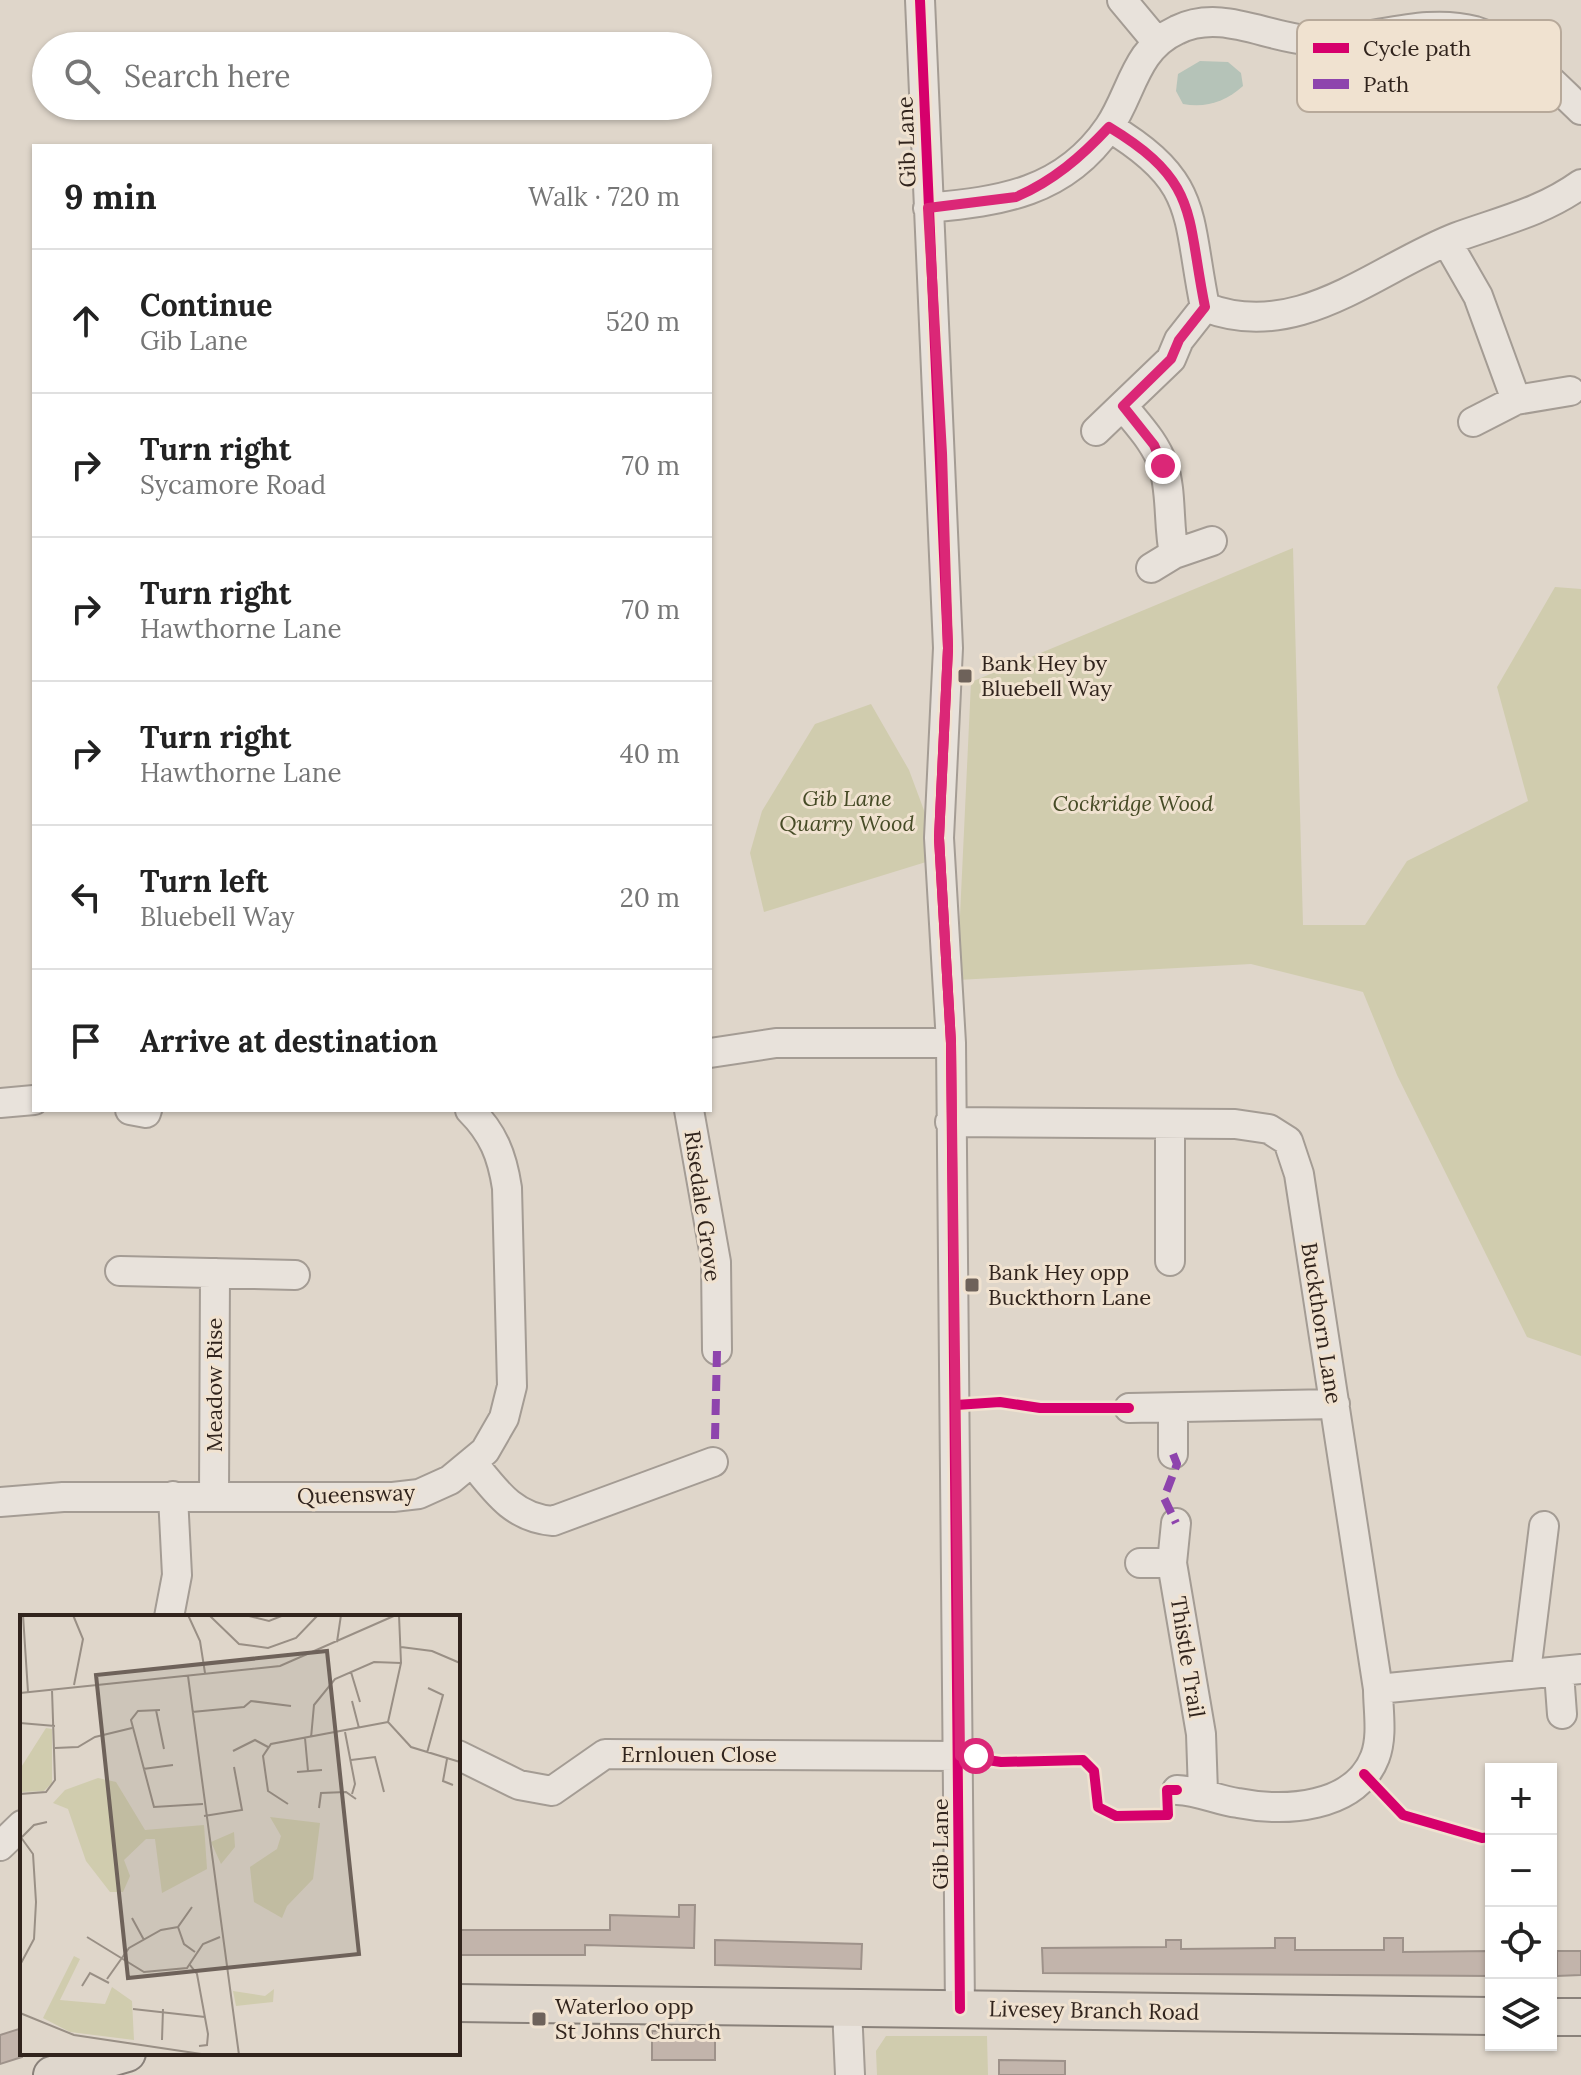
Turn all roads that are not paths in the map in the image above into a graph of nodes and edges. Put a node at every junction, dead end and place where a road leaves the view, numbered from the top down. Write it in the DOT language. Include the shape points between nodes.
graph roads {
  1 [pos="920,0"];
  2 [pos="1122,0"];
  3 [pos="1297,38"];
  4 [pos="1157,42"];
  5 [pos="1561,91"];
  6 [pos="1581,110"];
  7 [pos="1109,127"];
  8 [pos="1581,184"];
  9 [pos="928,208"];
  10 [pos="1447,242"];
  11 [pos="1205,307"];
  12 [pos="1570,391"];
  13 [pos="1516,400"];
  14 [pos="1123,406"];
  15 [pos="1473,422"];
  16 [pos="1096,431"];
  17 [pos="1212,541"];
  18 [pos="951,1043"];
  19 [pos="712,1053"];
  20 [pos="32,1100"];
  21 [pos="0,1103"];
  22 [pos="472,1112"];
  23 [pos="689,1112"];
  24 [pos="950,1122"];
  25 [pos="1170,1124"];
  26 [pos="1170,1261"];
  27 [pos="120,1271"];
  28 [pos="215,1273"];
  29 [pos="295,1275"];
  30 [pos="717,1350"];
  31 [pos="1335,1404"];
  32 [pos="1129,1408"];
  33 [pos="1173,1408"];
  34 [pos="1173,1454"];
  35 [pos="713,1461"];
  36 [pos="473,1463"];
  37 [pos="173,1496"];
  38 [pos="214,1496"];
  39 [pos="0,1502"];
  40 [pos="1176,1523"];
  41 [pos="1544,1526"];
  42 [pos="1140,1563"];
  43 [pos="1172,1563"];
  44 [pos="169,1615"];
  45 [pos="1570,1671"];
  46 [pos="1526,1672"];
  47 [pos="1378,1689"];
  48 [pos="1562,1714"];
  49 [pos="460,1756"];
  50 [pos="960,1756"];
  51 [pos="1305,1804"];
  52 [pos="20,1827"];
  53 [pos="0,1846"];
  54 [pos="460,2003"];
  55 [pos="847,2008"];
  56 [pos="960,2009"];
  57 [pos="1485,2016"];
  58 [pos="1557,2017"];
  59 [pos="1581,2017"];
  60 [pos="120,2055"];
  61 [pos="52,2075"];
  62 [pos="850,2075"];
  1 -- 9 [label="street, Gib Lane"];
  2 -- 4 [label="street"];
  3 -- 4 [label="street" via="1229,21 1179,28"];
  4 -- 7 [label="street" via="1143,58"];
  5 -- 6 [label="street"];
  7 -- 9 [label="street" via="1081,156 1029,192"];
  7 -- 11 [label="street" via="1158,160 1180,190 1195,239"];
  8 -- 10 [label="street" via="1553,204"];
  9 -- 18 [label="street, Gib Lane" via="948,648 939,838"];
  10 -- 11 [label="street" via="1329,302 1298,311 1246,318"];
  10 -- 13 [label="street" via="1478,296"];
  11 -- 14 [label="street" via="1171,359"];
  12 -- 13 [label="street"];
  13 -- 15 [label="street"];
  14 -- 16 [label="street"];
  14 -- 17 [label="street" via="1154,445 1163,466 1163,561"];
  18 -- 19 [label="street" via="776,1043"];
  18 -- 24 [label="street, Gib Lane"];
  20 -- 21 [label="street"];
  22 -- 36 [label="street, Queensway" via="490,1131 504,1166 512,1386 497,1435"];
  23 -- 30 [label="street, Risedale Grove" via="716,1262"];
  24 -- 25 [label="street, Buckthorn Lane"];
  24 -- 50 [label="street, Gib Lane"];
  25 -- 26 [label="street"];
  25 -- 31 [label="street, Buckthorn Lane" via="1235,1124 1269,1129 1288,1141 1299,1174"];
  27 -- 28 [label="street"];
  28 -- 29 [label="street"];
  28 -- 38 [label="street, Meadow Rise"];
  31 -- 33 [label="street"];
  31 -- 47 [label="street, Buckthorn Lane"];
  32 -- 33 [label="street"];
  33 -- 34 [label="street"];
  35 -- 36 [label="street" via="553,1521 511,1507"];
  36 -- 38 [label="street, Queensway" via="419,1494"];
  37 -- 38 [label="street, Queensway"];
  37 -- 39 [label="street, Queensway"];
  37 -- 44 [label="street" via="177,1575"];
  40 -- 43 [label="street, Thistle Trail"];
  41 -- 46 [label="street"];
  42 -- 43 [label="street"];
  43 -- 51 [label="street, Thistle Trail" via="1201,1734 1190,1791 1254,1806"];
  45 -- 46 [label="street"];
  45 -- 48 [label="street"];
  46 -- 47 [label="street"];
  47 -- 51 [label="street, Buckthorn Lane" via="1378,1746 1370,1767 1343,1794"];
  49 -- 50 [label="street, Ernlouen Close" via="519,1785 552,1791 605,1754"];
  50 -- 56 [label="street, Gib Lane"];
  52 -- 53 [label="street"];
  54 -- 55 [label="main road, Livesey Branch Road"];
  55 -- 56 [label="main road, Livesey Branch Road"];
  55 -- 62 [label="street"];
  56 -- 57 [label="main road, Livesey Branch Road"];
  58 -- 59 [label="main road"];
  60 -- 61 [label="main road"];
}
